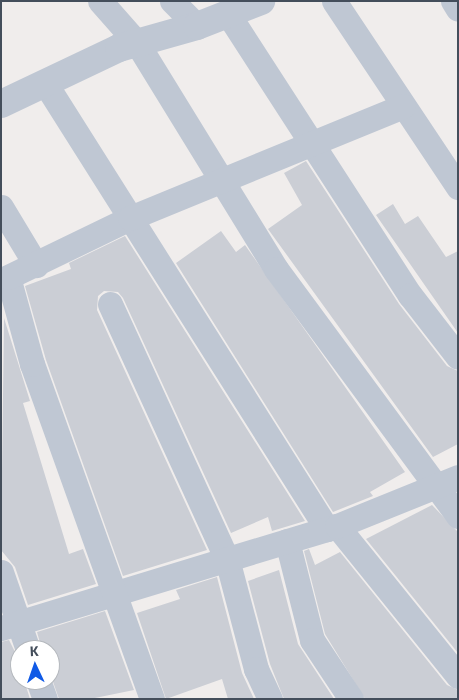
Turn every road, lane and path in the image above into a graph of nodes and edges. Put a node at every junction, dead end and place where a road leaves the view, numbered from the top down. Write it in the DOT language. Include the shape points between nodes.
graph roads {
  1 [pos="100,1"];
  2 [pos="172,1"];
  3 [pos="261,1"];
  4 [pos="334,1"];
  5 [pos="453,1"];
  6 [pos="458,9"];
  7 [pos="228,14"];
  8 [pos="197,26"];
  9 [pos="137,43"];
  10 [pos="45,83"];
  11 [pos="2,103"];
  12 [pos="403,106"];
  13 [pos="312,144"];
  14 [pos="222,180"];
  15 [pos="458,187"];
  16 [pos="1,207"];
  17 [pos="130,218"];
  18 [pos="36,265"];
  19 [pos="110,304"];
  20 [pos="458,357"];
  21 [pos="446,480"];
  22 [pos="458,516"];
  23 [pos="332,527"];
  24 [pos="287,541"];
  25 [pos="227,559"];
  26 [pos="1,572"];
  27 [pos="115,597"];
  28 [pos="10,626"];
  29 [pos="20,640"];
  30 [pos="458,676"];
  31 [pos="152,699"];
  32 [pos="270,699"];
  33 [pos="351,699"];
  1 -- 9 [label="street"];
  2 -- 8 [label="street"];
  3 -- 7 [label="street"];
  4 -- 12 [label="street"];
  5 -- 6 [label="street"];
  7 -- 8 [label="street"];
  7 -- 13 [label="street"];
  8 -- 9 [label="street"];
  9 -- 10 [label="street"];
  9 -- 14 [label="street"];
  10 -- 11 [label="street"];
  10 -- 17 [label="street"];
  12 -- 13 [label="street"];
  12 -- 15 [label="street"];
  13 -- 14 [label="street"];
  13 -- 20 [label="street" via="410,295"];
  14 -- 17 [label="street"];
  14 -- 21 [label="street" via="276,269"];
  16 -- 18 [label="street"];
  17 -- 18 [label="street"];
  17 -- 23 [label="street"];
  18 -- 27 [label="street" via="8,277 32,364"];
  19 -- 25 [label="street"];
  21 -- 22 [label="street"];
  21 -- 23 [label="street"];
  23 -- 24 [label="street"];
  23 -- 30 [label="street"];
  24 -- 25 [label="street"];
  24 -- 33 [label="street" via="312,640"];
  25 -- 27 [label="street"];
  25 -- 32 [label="street" via="256,669"];
  26 -- 28 [label="street"];
  27 -- 28 [label="street"];
  27 -- 31 [label="street"];
  28 -- 29 [label="street"];
}
